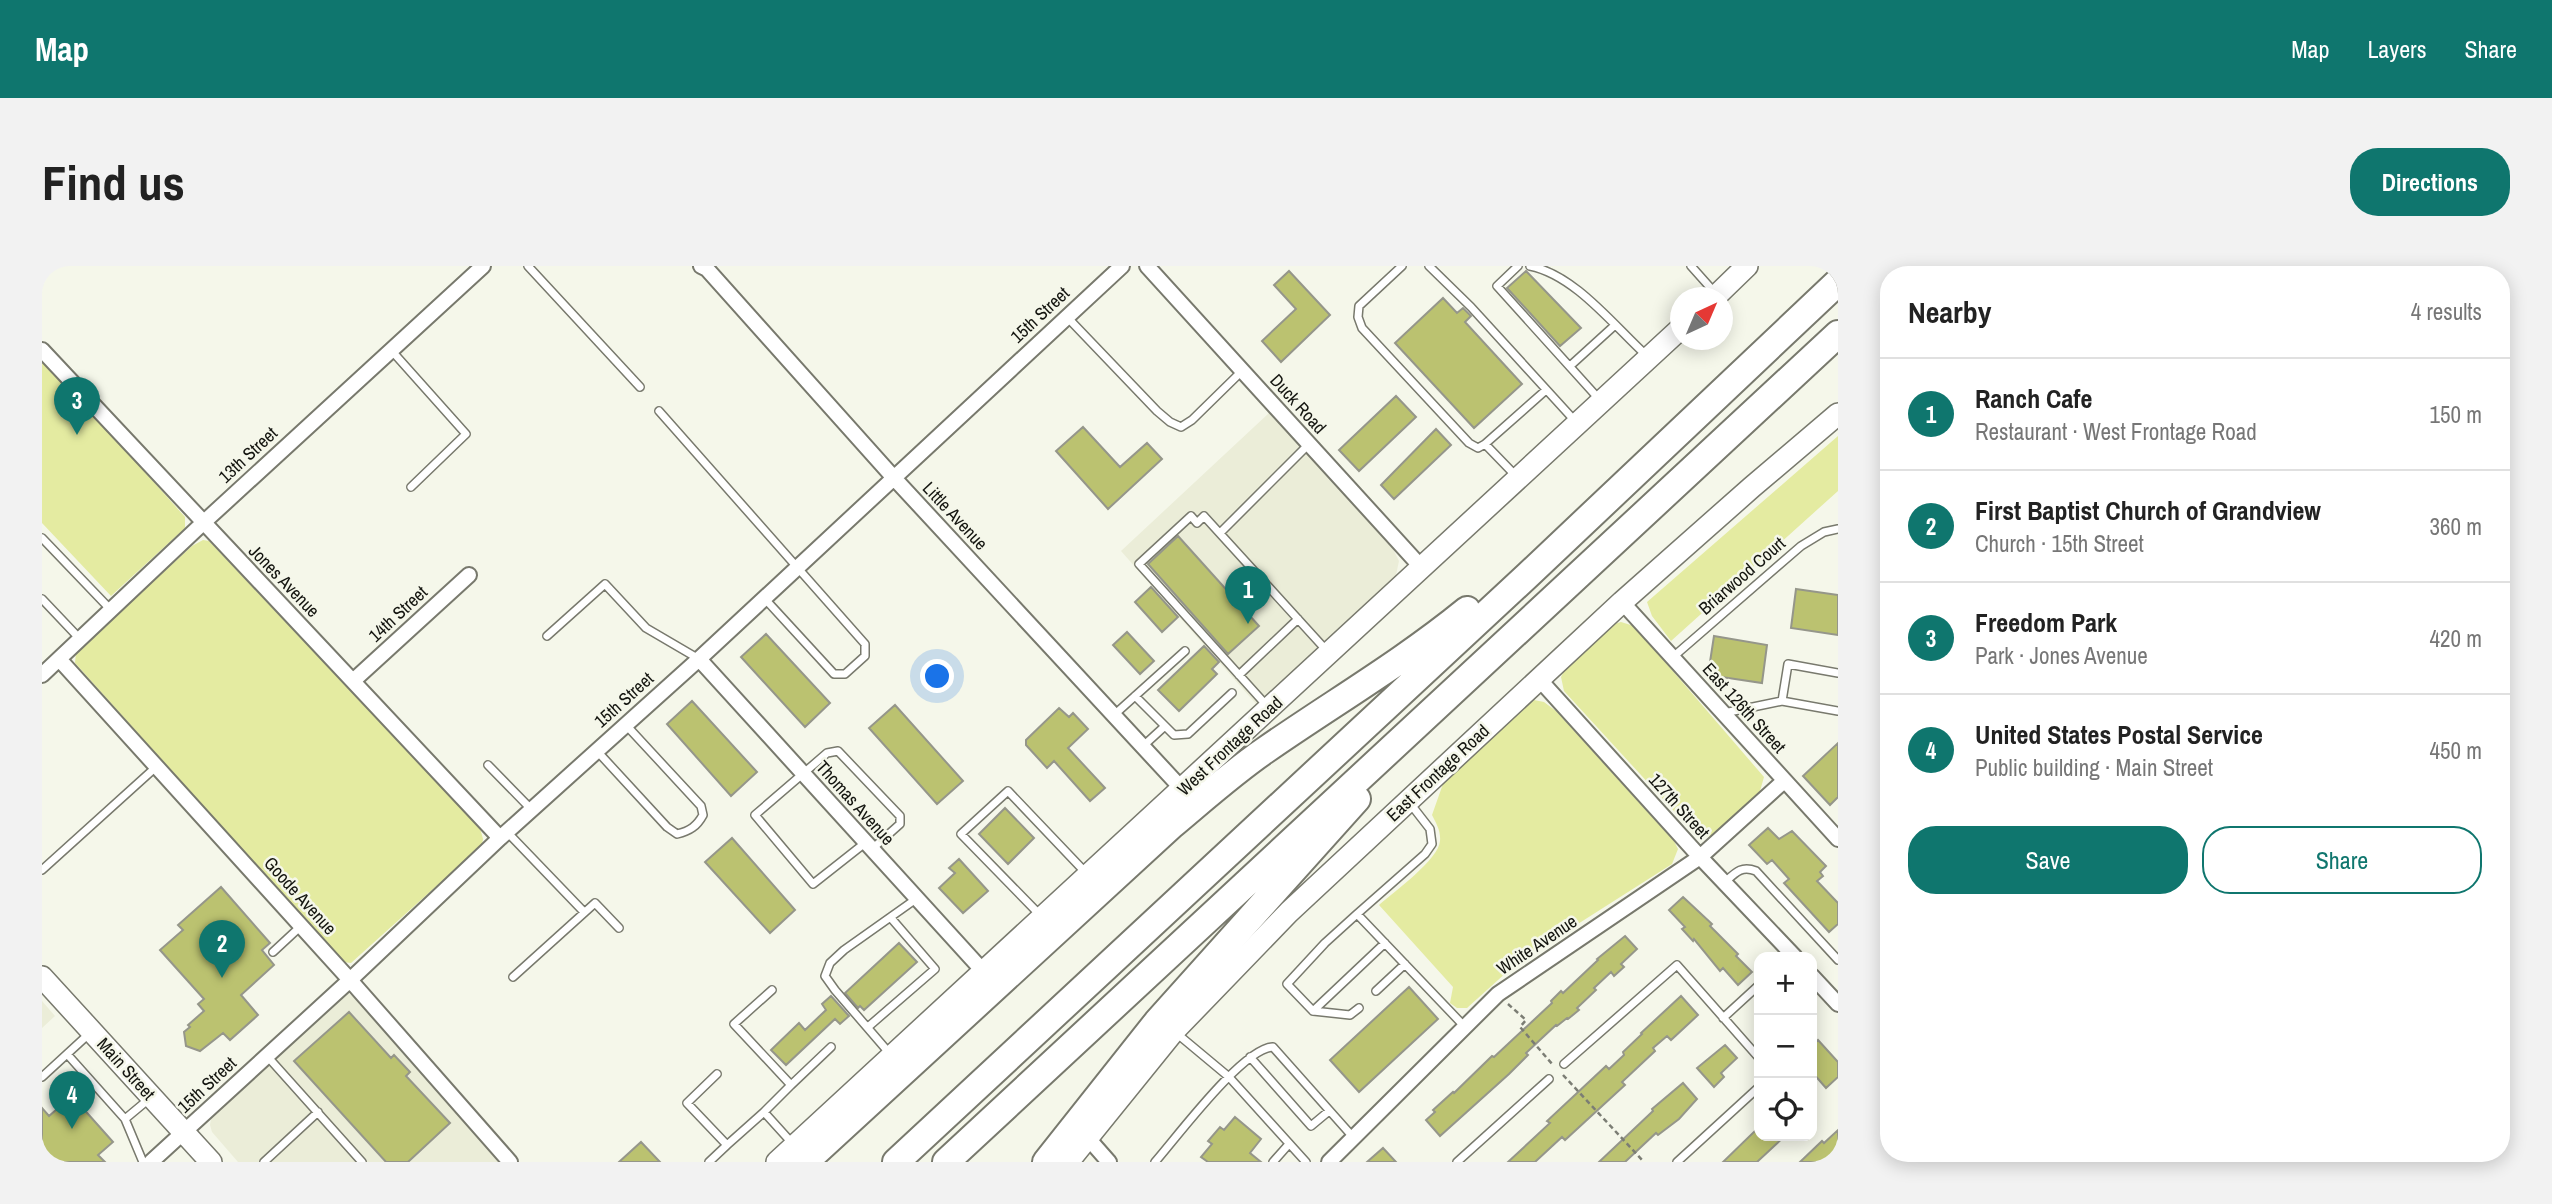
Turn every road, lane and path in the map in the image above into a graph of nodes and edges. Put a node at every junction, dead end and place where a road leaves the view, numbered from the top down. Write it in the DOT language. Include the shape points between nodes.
graph roads {
  1 [pos="483,266"];
  2 [pos="528,266"];
  3 [pos="701,266"];
  4 [pos="1122,266"];
  5 [pos="1147,266"];
  6 [pos="1402,266"];
  7 [pos="1429,266"];
  8 [pos="1518,266"];
  9 [pos="1530,266"];
  10 [pos="1690,266"];
  11 [pos="1747,266"];
  12 [pos="1838,282"];
  13 [pos="1708,287"];
  14 [pos="1725,287"];
  15 [pos="1067,317"];
  16 [pos="1614,326"];
  17 [pos="1838,334"];
  18 [pos="1670,338"];
  19 [pos="42,350"];
  20 [pos="391,350"];
  21 [pos="1649,358"];
  22 [pos="1570,366"];
  23 [pos="1242,371"];
  24 [pos="640,387"];
  25 [pos="1546,390"];
  26 [pos="1602,402"];
  27 [pos="659,411"];
  28 [pos="1838,414"];
  29 [pos="1578,424"];
  30 [pos="1309,444"];
  31 [pos="1485,444"];
  32 [pos="894,478"];
  33 [pos="1519,479"];
  34 [pos="411,487"];
  35 [pos="203,523"];
  36 [pos="1838,529"];
  37 [pos="1220,533"];
  38 [pos="42,538"];
  39 [pos="799,566"];
  40 [pos="1422,568"];
  41 [pos="469,575"];
  42 [pos="1528,575"];
  43 [pos="42,598"];
  44 [pos="764,598"];
  45 [pos="1622,602"];
  46 [pos="111,610"];
  47 [pos="1298,619"];
  48 [pos="547,636"];
  49 [pos="80,640"];
  50 [pos="1185,651"];
  51 [pos="1329,654"];
  52 [pos="1672,657"];
  53 [pos="59,659"];
  54 [pos="699,659"];
  55 [pos="1838,673"];
  56 [pos="42,675"];
  57 [pos="1239,675"];
  58 [pos="1539,679"];
  59 [pos="353,681"];
  60 [pos="1232,693"];
  61 [pos="1136,695"];
  62 [pos="1782,701"];
  63 [pos="1270,709"];
  64 [pos="1838,711"];
  65 [pos="1723,713"];
  66 [pos="1113,716"];
  67 [pos="625,725"];
  68 [pos="1165,726"];
  69 [pos="1414,726"];
  70 [pos="1142,747"];
  71 [pos="597,751"];
  72 [pos="488,765"];
  73 [pos="157,767"];
  74 [pos="802,773"];
  75 [pos="1784,781"];
  76 [pos="1183,790"];
  77 [pos="1408,802"];
  78 [pos="531,809"];
  79 [pos="503,835"];
  80 [pos="1838,839"];
  81 [pos="868,846"];
  82 [pos="1700,857"];
  83 [pos="42,870"];
  84 [pos="1088,875"];
  85 [pos="1724,883"];
  86 [pos="916,899"];
  87 [pos="584,912"];
  88 [pos="1357,914"];
  89 [pos="1043,917"];
  90 [pos="891,918"];
  91 [pos="301,926"];
  92 [pos="619,928"];
  93 [pos="1385,943"];
  94 [pos="273,952"];
  95 [pos="1788,952"];
  96 [pos="1838,960"];
  97 [pos="1405,964"];
  98 [pos="983,971"];
  99 [pos="42,977"];
  100 [pos="513,977"];
  101 [pos="350,980"];
  102 [pos="1817,981"];
  103 [pos="772,989"];
  104 [pos="1754,990"];
  105 [pos="1376,991"];
  106 [pos="1498,994"];
  107 [pos="1838,1004"];
  108 [pos="1359,1007"];
  109 [pos="1313,1011"];
  110 [pos="1723,1018"];
  111 [pos="868,1027"];
  112 [pos="1465,1027"];
  113 [pos="1174,1031"];
  114 [pos="92,1032"];
  115 [pos="831,1047"];
  116 [pos="1754,1052"];
  117 [pos="67,1054"];
  118 [pos="267,1055"];
  119 [pos="892,1055"];
  120 [pos="1250,1057"];
  121 [pos="1564,1064"];
  122 [pos="718,1074"];
  123 [pos="42,1077"];
  124 [pos="1228,1077"];
  125 [pos="1549,1079"];
  126 [pos="791,1085"];
  127 [pos="1754,1092"];
  128 [pos="152,1097"];
  129 [pos="1329,1111"];
  130 [pos="318,1112"];
  131 [pos="764,1112"];
  132 [pos="125,1119"];
  133 [pos="184,1132"];
  134 [pos="1087,1137"];
  135 [pos="1353,1137"];
  136 [pos="1289,1144"];
  137 [pos="727,1145"];
  138 [pos="800,1154"];
  139 [pos="143,1162"];
  140 [pos="151,1162"];
  141 [pos="211,1162"];
  142 [pos="264,1162"];
  143 [pos="362,1162"];
  144 [pos="510,1162"];
  145 [pos="709,1162"];
  146 [pos="777,1162"];
  147 [pos="896,1162"];
  148 [pos="946,1162"];
  149 [pos="1046,1162"];
  150 [pos="1068,1162"];
  151 [pos="1110,1162"];
  152 [pos="1155,1162"];
  153 [pos="1273,1162"];
  154 [pos="1306,1162"];
  155 [pos="1329,1162"];
  156 [pos="1457,1162"];
  157 [pos="1644,1162"];
  158 [pos="1677,1162"];
  1 -- 20 [label="street, 13th Street"];
  2 -- 24 [label="lane"];
  3 -- 32 [label="street, Little Avenue"];
  4 -- 15 [label="street, 15th Street"];
  5 -- 23 [label="street, Duck Road"];
  6 -- 31 [label="lane" via="1359,306 1362,328 1469,443 1478,448"];
  7 -- 25 [label="lane"];
  8 -- 22 [label="lane" via="1497,286"];
  9 -- 16 [label="lane" via="1548,270 1577,290"];
  10 -- 13 [label="lane"];
  11 -- 14 [label="street"];
  12 -- 42 [label="highway"];
  15 -- 23 [label="lane" via="1157,411 1181,427"];
  15 -- 32 [label="street, 15th Street"];
  16 -- 21 [label="lane"];
  16 -- 22 [label="lane"];
  17 -- 69 [label="highway"];
  18 -- 21 [label="street, West Frontage Road"];
  19 -- 35 [label="street, Jones Avenue"];
  20 -- 34 [label="lane" via="466,434"];
  20 -- 35 [label="street, 13th Street"];
  21 -- 26 [label="street, West Frontage Road"];
  22 -- 26 [label="lane"];
  23 -- 30 [label="street, Duck Road"];
  25 -- 29 [label="lane"];
  25 -- 31 [label="lane"];
  26 -- 29 [label="street, West Frontage Road"];
  27 -- 39 [label="lane"];
  28 -- 45 [label="street, East Frontage Road"];
  29 -- 33 [label="street, West Frontage Road"];
  30 -- 37 [label="lane"];
  30 -- 40 [label="street, Duck Road"];
  31 -- 33 [label="lane"];
  32 -- 39 [label="street, 15th Street"];
  32 -- 66 [label="street, Little Avenue"];
  33 -- 40 [label="street, West Frontage Road"];
  35 -- 46 [label="street, 13th Street"];
  35 -- 59 [label="street, Jones Avenue"];
  36 -- 52 [label="lane, Briarwood Court" via="1801,546"];
  37 -- 47 [label="lane"];
  37 -- 57 [label="lane" via="1204,516 1197,523 1191,516 1139,564"];
  38 -- 46 [label="lane"];
  39 -- 44 [label="street, 15th Street"];
  39 -- 44 [label="lane" via="865,644 865,656 845,674 834,674"];
  40 -- 51 [label="street, West Frontage Road"];
  41 -- 59 [label="street, 14th Street"];
  42 -- 138 [label="highway" via="1500,583 1424,644 1262,752 1172,825"];
  42 -- 147 [label="highway"];
  43 -- 49 [label="lane"];
  44 -- 54 [label="street, 15th Street"];
  45 -- 52 [label="street, East 126th Street"];
  45 -- 58 [label="street, East Frontage Road"];
  46 -- 49 [label="street, 13th Street"];
  47 -- 51 [label="lane"];
  47 -- 57 [label="lane"];
  48 -- 54 [label="lane" via="605,584 646,628"];
  49 -- 53 [label="street, 13th Street"];
  50 -- 61 [label="lane"];
  51 -- 63 [label="street, West Frontage Road"];
  52 -- 65 [label="street, East 126th Street"];
  53 -- 56 [label="street, 13th Street"];
  53 -- 73 [label="street, Goode Avenue"];
  54 -- 67 [label="street, 15th Street"];
  54 -- 74 [label="street, Thomas Avenue"];
  55 -- 62 [label="lane" via="1788,664"];
  57 -- 63 [label="lane"];
  58 -- 77 [label="street, East Frontage Road"];
  58 -- 82 [label="street, 127th Street"];
  59 -- 79 [label="street, Jones Avenue"];
  60 -- 68 [label="lane" via="1188,734 1174,735"];
  61 -- 66 [label="lane"];
  61 -- 68 [label="lane"];
  62 -- 64 [label="lane"];
  62 -- 65 [label="lane"];
  63 -- 76 [label="street, West Frontage Road"];
  65 -- 75 [label="street, East 126th Street"];
  66 -- 70 [label="street, Little Avenue"];
  67 -- 71 [label="street, 15th Street"];
  67 -- 71 [label="lane" via="701,806 698,823 677,834 667,827"];
  68 -- 70 [label="lane"];
  69 -- 148 [label="highway"];
  69 -- 149 [label="highway" via="1334,826 1157,1022"];
  70 -- 76 [label="street, Little Avenue"];
  71 -- 78 [label="street, 15th Street"];
  72 -- 78 [label="lane"];
  73 -- 83 [label="lane"];
  73 -- 91 [label="street, Goode Avenue"];
  74 -- 81 [label="street, Thomas Avenue"];
  74 -- 81 [label="lane" via="827,753 838,751 900,816 900,824"];
  74 -- 81 [label="lane" via="755,815 813,884"];
  75 -- 80 [label="street, East 126th Street"];
  75 -- 82 [label="street, White Avenue"];
  76 -- 84 [label="street, West Frontage Road"];
  77 -- 88 [label="lane" via="1430,829 1432,844"];
  77 -- 113 [label="street, East Frontage Road" via="1289,912"];
  78 -- 79 [label="street, 15th Street"];
  79 -- 87 [label="lane"];
  79 -- 101 [label="street, 15th Street"];
  81 -- 86 [label="street, Thomas Avenue"];
  82 -- 85 [label="street, 127th Street"];
  82 -- 106 [label="street, White Avenue"];
  84 -- 89 [label="street, West Frontage Road"];
  84 -- 89 [label="lane" via="1008,791 961,834"];
  85 -- 95 [label="street, 127th Street"];
  85 -- 96 [label="lane" via="1741,868 1756,871"];
  86 -- 90 [label="lane"];
  86 -- 98 [label="street, Thomas Avenue"];
  87 -- 92 [label="lane" via="595,903"];
  87 -- 100 [label="lane"];
  88 -- 93 [label="lane"];
  88 -- 109 [label="lane" via="1287,984"];
  89 -- 98 [label="street, West Frontage Road"];
  90 -- 111 [label="lane" via="935,969"];
  90 -- 111 [label="lane" via="830,963 825,976"];
  91 -- 94 [label="lane"];
  91 -- 101 [label="street, Goode Avenue"];
  93 -- 97 [label="lane"];
  93 -- 109 [label="lane"];
  97 -- 105 [label="lane"];
  97 -- 112 [label="lane"];
  98 -- 119 [label="street, West Frontage Road"];
  99 -- 114 [label="street, Main Street"];
  101 -- 118 [label="street, 15th Street"];
  101 -- 144 [label="street, Goode Avenue"];
  102 -- 107 [label="street"];
  103 -- 126 [label="lane" via="734,1024"];
  104 -- 110 [label="lane"];
  106 -- 112 [label="street, White Avenue"];
  106 -- 157 [label="path" via="1526,1020 1520,1027"];
  108 -- 109 [label="lane" via="1350,1015"];
  110 -- 116 [label="lane"];
  110 -- 121 [label="lane" via="1677,965"];
  111 -- 119 [label="lane"];
  112 -- 135 [label="street, White Avenue"];
  113 -- 124 [label="lane"];
  113 -- 134 [label="street, East Frontage Road"];
  114 -- 117 [label="lane"];
  114 -- 128 [label="street, Main Street"];
  115 -- 126 [label="lane"];
  117 -- 123 [label="lane"];
  117 -- 132 [label="lane"];
  118 -- 130 [label="lane"];
  118 -- 133 [label="street, 15th Street"];
  119 -- 138 [label="street, West Frontage Road"];
  120 -- 124 [label="lane"];
  120 -- 129 [label="lane" via="1273,1047"];
  120 -- 129 [label="lane" via="1311,1126"];
  122 -- 137 [label="lane" via="687,1103"];
  124 -- 136 [label="lane"];
  124 -- 152 [label="lane"];
  125 -- 156 [label="lane"];
  126 -- 131 [label="lane"];
  127 -- 158 [label="lane"];
  128 -- 132 [label="lane"];
  128 -- 133 [label="street, Main Street"];
  129 -- 135 [label="lane"];
  130 -- 142 [label="lane"];
  130 -- 143 [label="lane"];
  131 -- 137 [label="lane"];
  131 -- 138 [label="lane"];
  132 -- 139 [label="lane"];
  133 -- 140 [label="street, 15th Street"];
  133 -- 141 [label="street, Main Street"];
  134 -- 150 [label="street, East Frontage Road"];
  134 -- 151 [label="street"];
  135 -- 155 [label="street, White Avenue"];
  136 -- 153 [label="lane"];
  136 -- 154 [label="lane"];
  137 -- 145 [label="lane"];
  138 -- 146 [label="street, West Frontage Road"];
}
